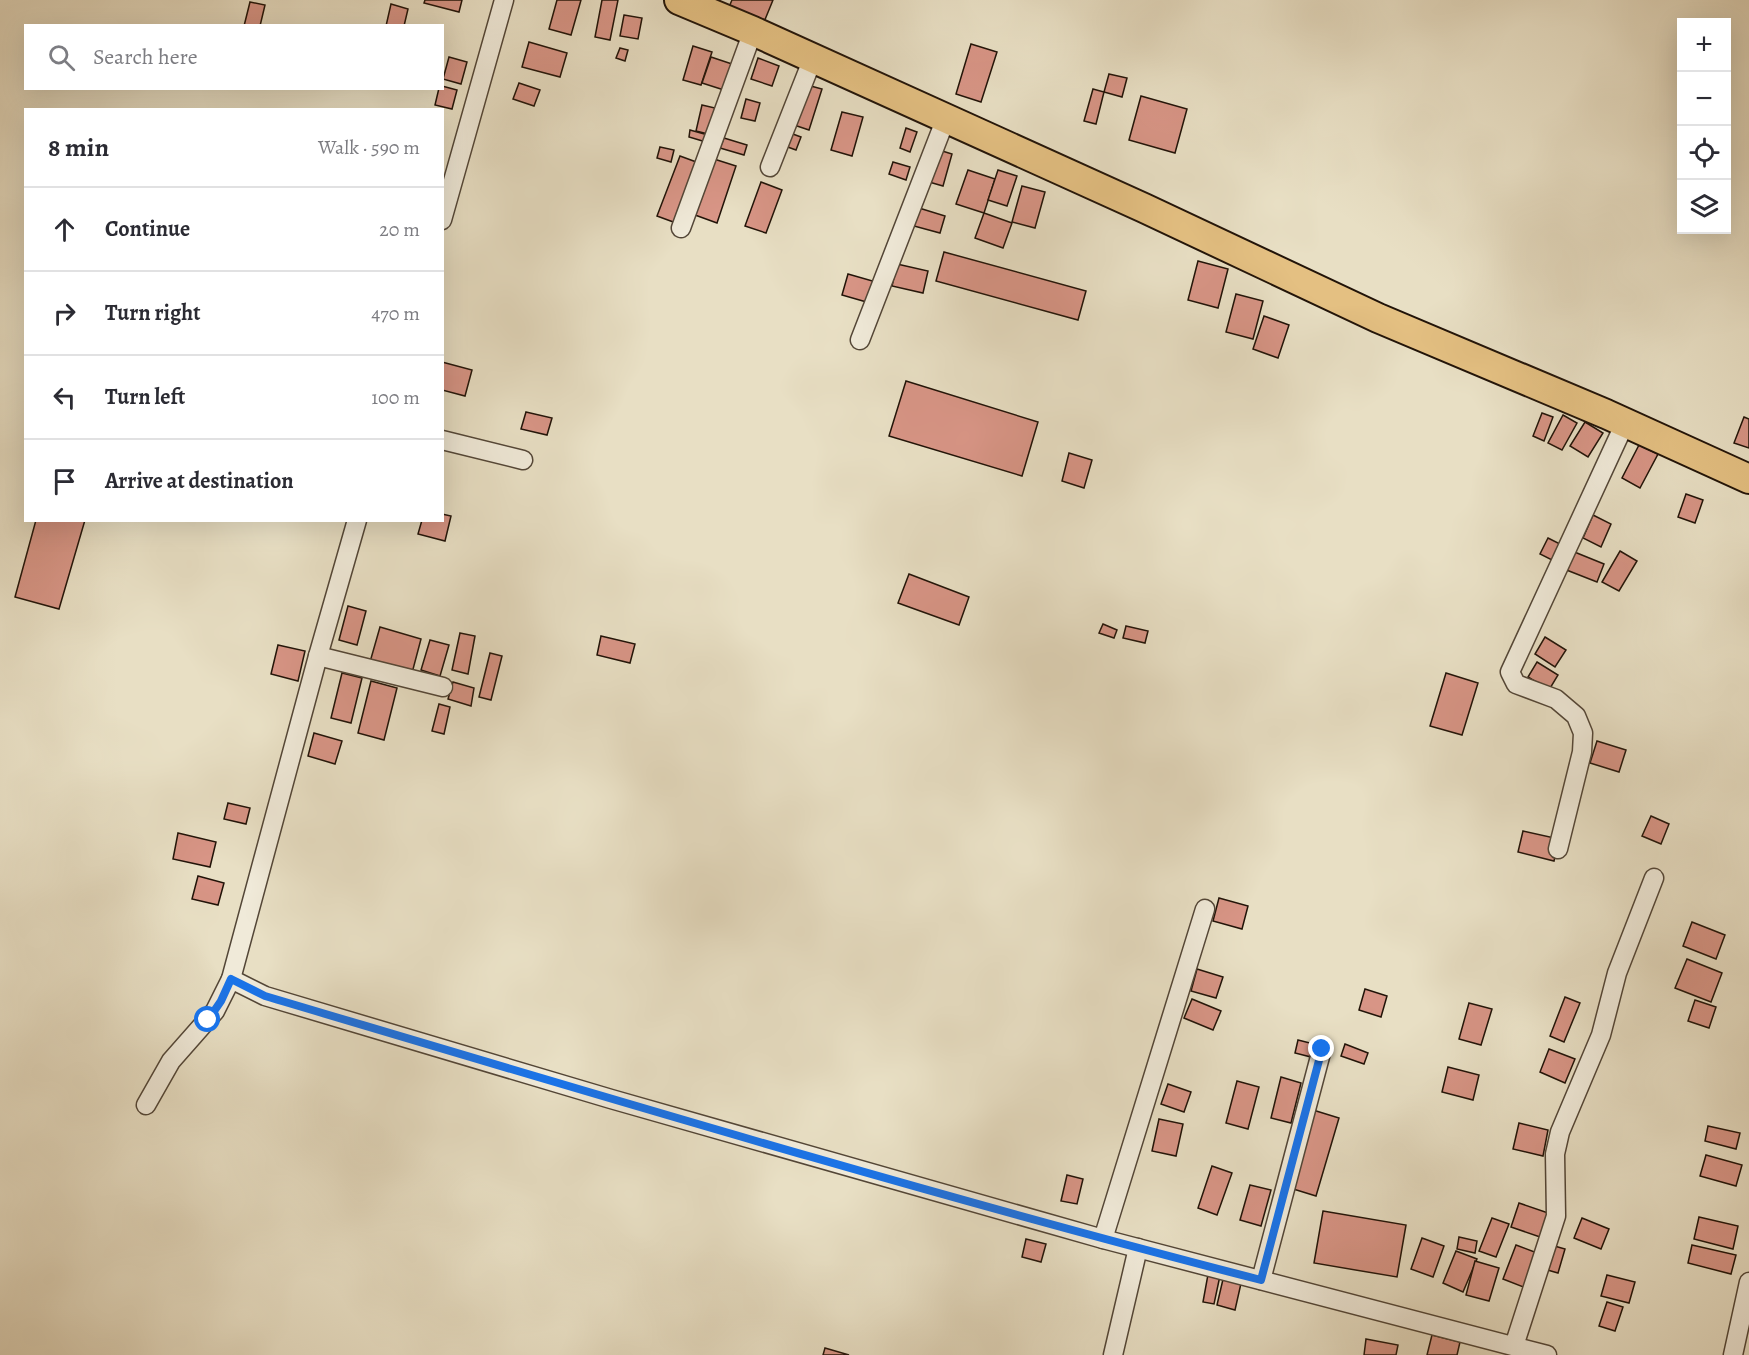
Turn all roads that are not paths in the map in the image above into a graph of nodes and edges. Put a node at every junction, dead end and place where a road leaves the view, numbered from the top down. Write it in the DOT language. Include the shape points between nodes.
graph roads {
  1 [pos="504,0"];
  2 [pos="679,0"];
  3 [pos="753,31"];
  4 [pos="813,58"];
  5 [pos="946,118"];
  6 [pos="770,167"];
  7 [pos="444,213"];
  8 [pos="681,228"];
  9 [pos="860,340"];
  10 [pos="1625,423"];
  11 [pos="444,440"];
  12 [pos="523,460"];
  13 [pos="1749,479"];
  14 [pos="356,522"];
  15 [pos="318,656"];
  16 [pos="443,687"];
  17 [pos="1558,849"];
  18 [pos="1654,878"];
  19 [pos="1205,909"];
  20 [pos="231,979"];
  21 [pos="1322,1049"];
  22 [pos="146,1105"];
  23 [pos="1103,1239"];
  24 [pos="1138,1248"];
  25 [pos="1261,1280"];
  26 [pos="1749,1282"];
  27 [pos="1514,1346"];
  28 [pos="1113,1355"];
  29 [pos="1547,1355"];
  30 [pos="1733,1355"];
  1 -- 7 [label="street"];
  2 -- 3 [label="main road"];
  3 -- 4 [label="main road"];
  3 -- 8 [label="street"];
  4 -- 5 [label="main road"];
  4 -- 6 [label="street"];
  5 -- 9 [label="street"];
  5 -- 10 [label="main road" via="1378,318"];
  10 -- 13 [label="main road"];
  10 -- 17 [label="street" via="1510,672 1516,684 1556,699 1576,716 1583,733 1582,752"];
  11 -- 12 [label="street"];
  14 -- 15 [label="street"];
  15 -- 16 [label="street"];
  15 -- 20 [label="street"];
  18 -- 27 [label="street" via="1617,973 1598,1042 1560,1132 1555,1154 1556,1216"];
  19 -- 23 [label="street"];
  20 -- 22 [label="street" via="214,1011 171,1061"];
  20 -- 23 [label="street" via="265,996"];
  21 -- 25 [label="street"];
  23 -- 24 [label="street"];
  24 -- 25 [label="street"];
  24 -- 28 [label="street"];
  25 -- 27 [label="street"];
  26 -- 30 [label="street"];
  27 -- 29 [label="street"];
}
